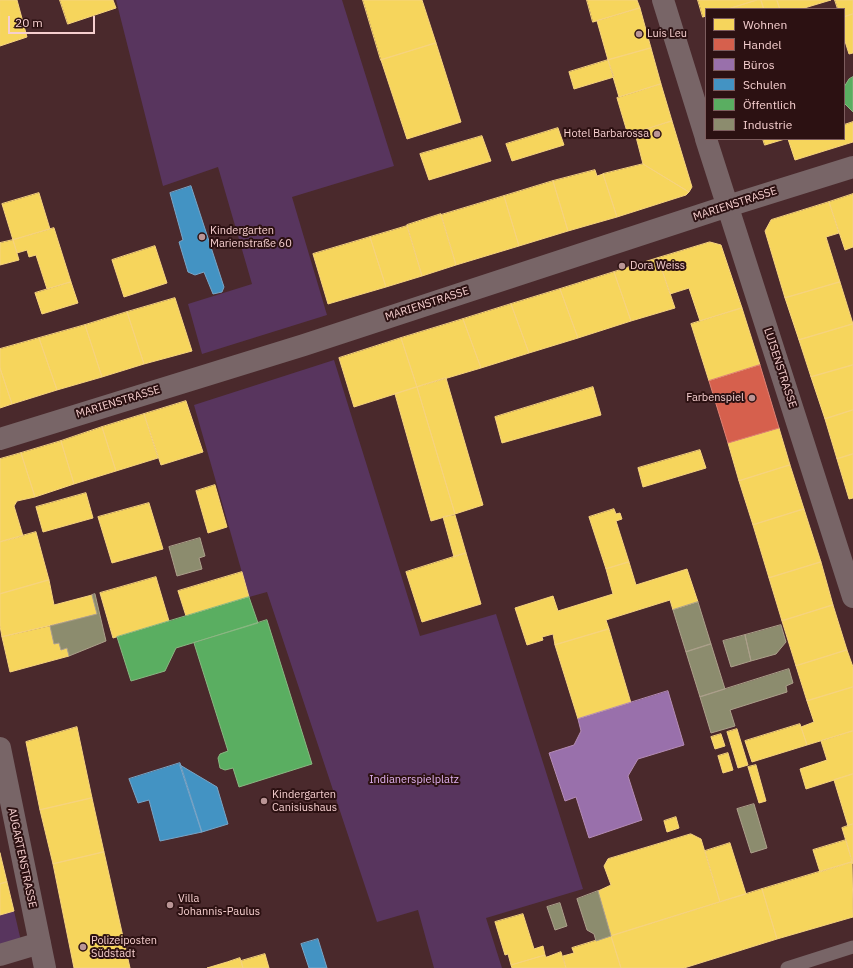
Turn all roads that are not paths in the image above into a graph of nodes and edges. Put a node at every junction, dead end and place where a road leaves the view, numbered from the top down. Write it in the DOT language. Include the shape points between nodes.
graph roads {
  1 [pos="663,0"];
  2 [pos="705,135"];
  3 [pos="707,140"];
  4 [pos="853,167"];
  5 [pos="728,206"];
  6 [pos="0,439"];
  7 [pos="853,597"];
  8 [pos="0,748"];
  9 [pos="40,943"];
  10 [pos="853,947"];
  11 [pos="0,955"];
  12 [pos="45,968"];
  13 [pos="787,968"];
  1 -- 2 [label="street, LUISENSTRASSE"];
  3 -- 5 [label="street, LUISENSTRASSE"];
  4 -- 5 [label="street, MARIENSTRASSE"];
  5 -- 6 [label="street, MARIENSTRASSE" via="304,345"];
  5 -- 7 [label="street, LUISENSTRASSE"];
  8 -- 9 [label="street, AUGARTENSTRASSE"];
  9 -- 11 [label="street"];
  9 -- 12 [label="street, AUGARTENSTRASSE"];
  10 -- 13 [label="lane"];
}
